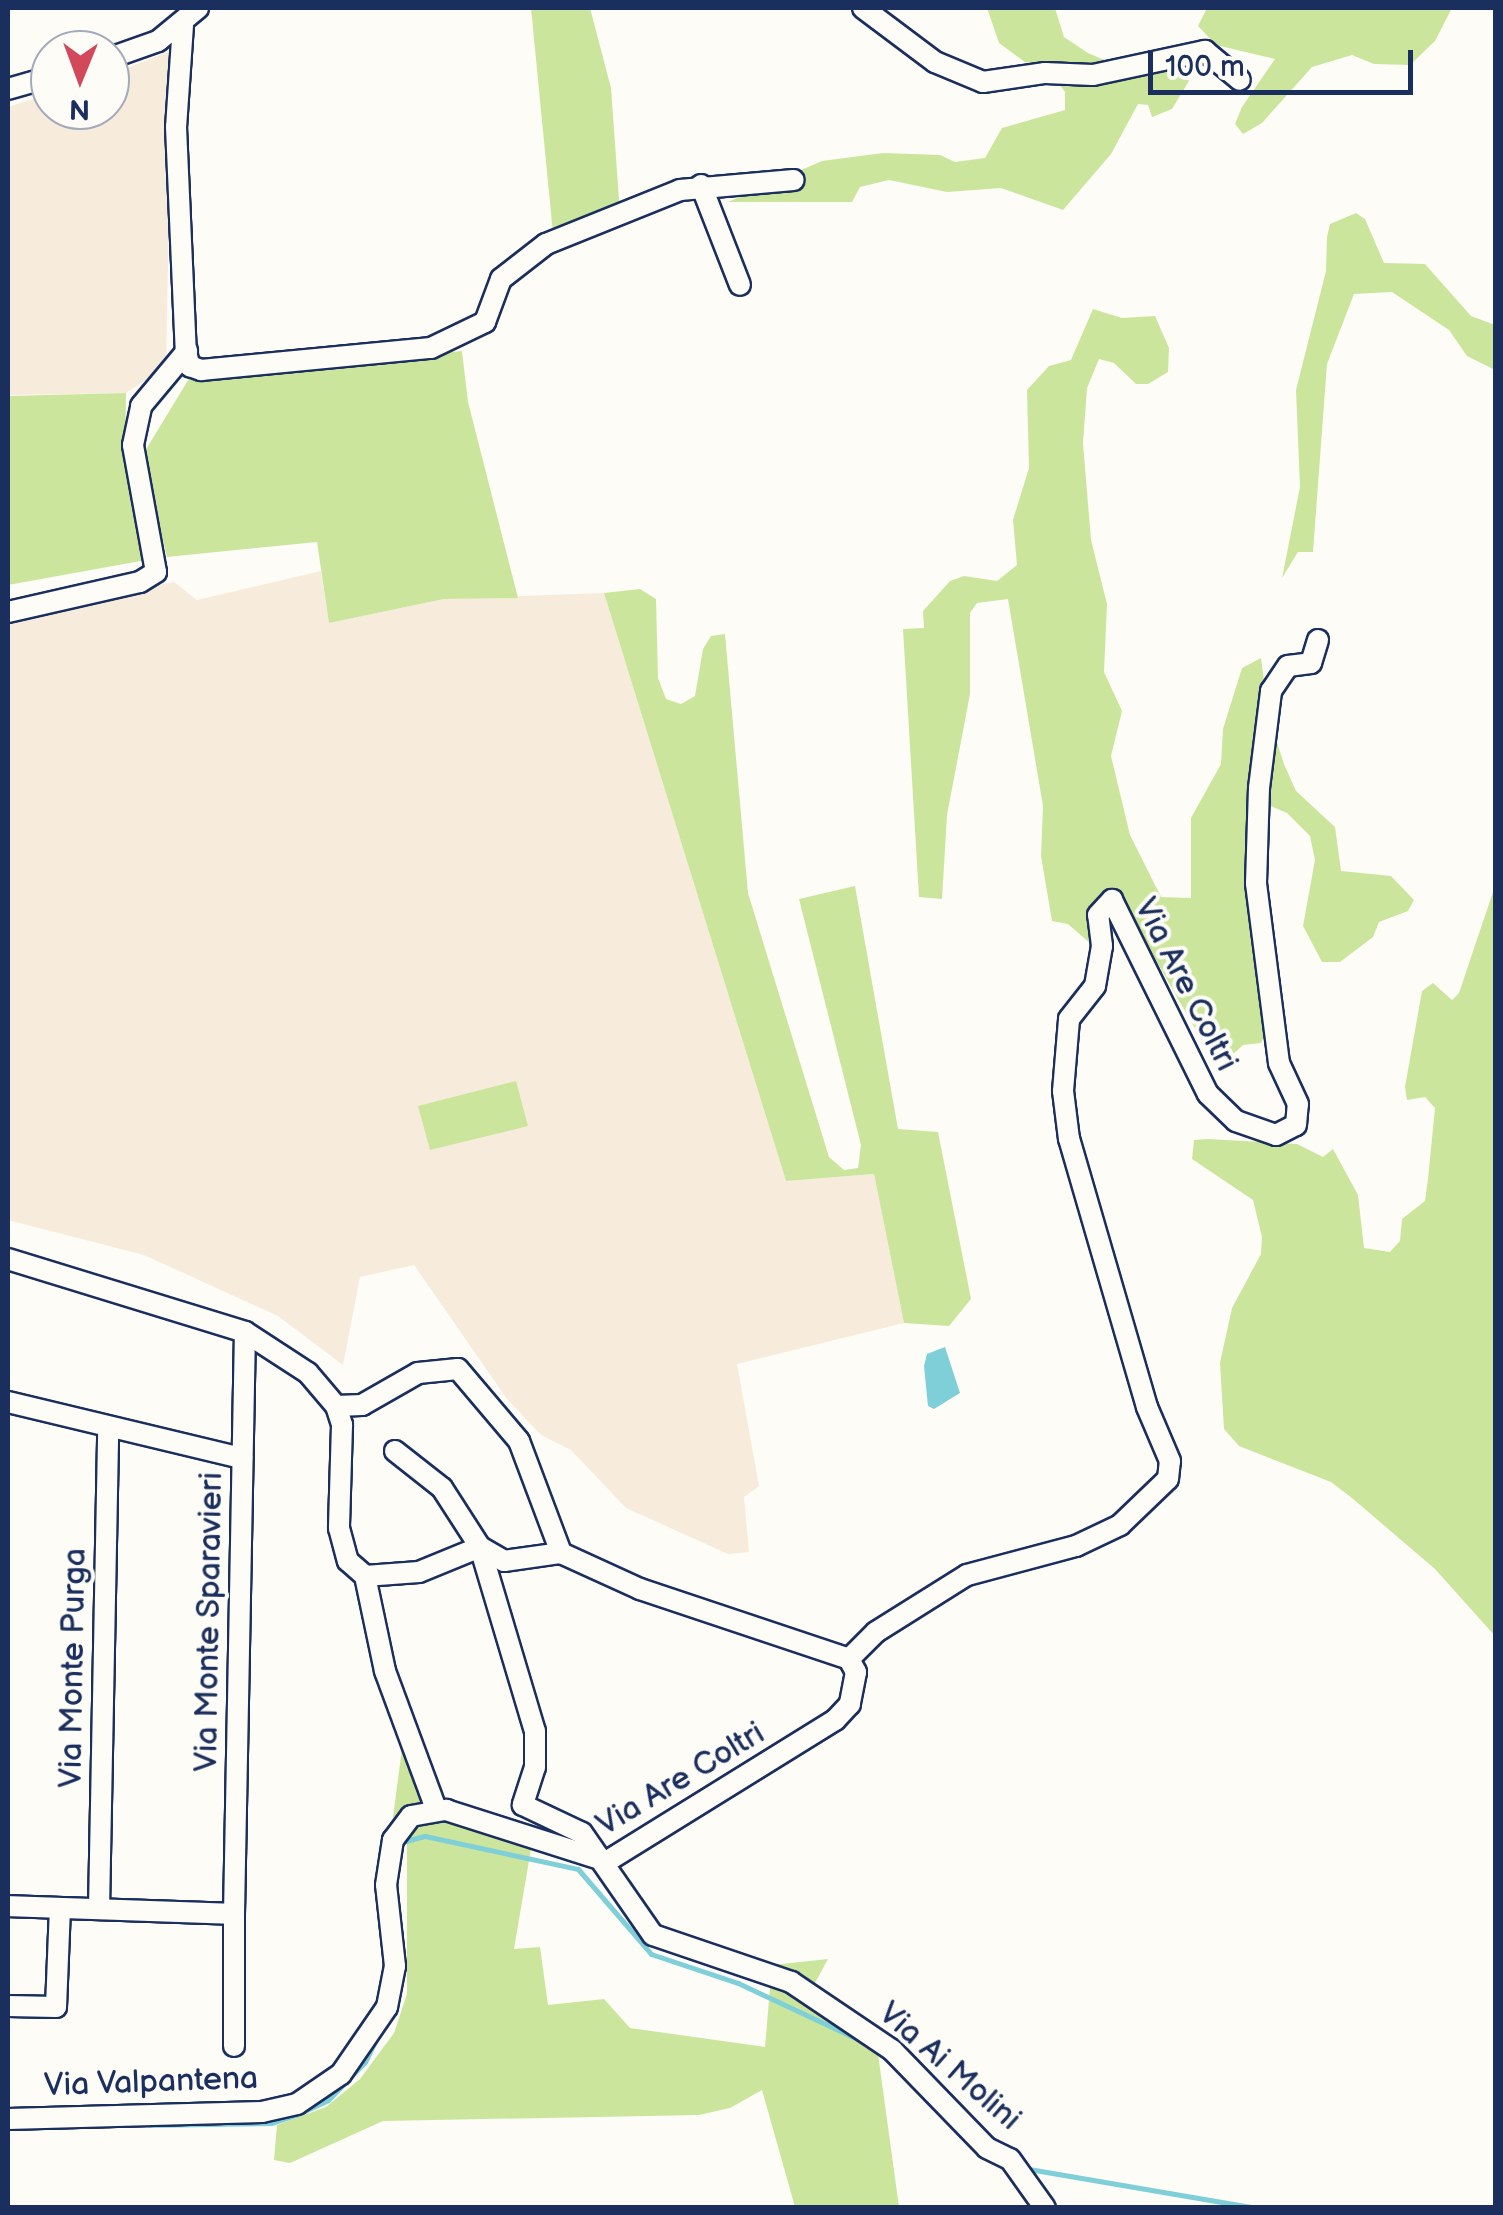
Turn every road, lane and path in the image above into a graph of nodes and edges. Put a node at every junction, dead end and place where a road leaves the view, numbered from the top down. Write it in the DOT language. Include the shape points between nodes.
graph roads {
  1 [pos="198,8"];
  2 [pos="863,8"];
  3 [pos="183,24"];
  4 [pos="158,40"];
  5 [pos="130,50"];
  6 [pos="1240,80"];
  7 [pos="178,98"];
  8 [pos="794,180"];
  9 [pos="701,185"];
  10 [pos="740,284"];
  11 [pos="186,350"];
  12 [pos="8,612"];
  13 [pos="1318,640"];
  14 [pos="8,1260"];
  15 [pos="245,1332"];
  16 [pos="8,1402"];
  17 [pos="336,1406"];
  18 [pos="108,1428"];
  19 [pos="395,1450"];
  20 [pos="242,1458"];
  21 [pos="480,1547"];
  22 [pos="561,1553"];
  23 [pos="365,1576"];
  24 [pos="849,1659"];
  25 [pos="436,1809"];
  26 [pos="604,1864"];
  27 [pos="8,1906"];
  28 [pos="60,1909"];
  29 [pos="99,1909"];
  30 [pos="234,1914"];
  31 [pos="8,2006"];
  32 [pos="234,2046"];
  33 [pos="8,2119"];
  34 [pos="1045,2208"];
  1 -- 3 [label="street"];
  2 -- 6 [label="street" via="936,62 983,82 1045,73 1093,75 1204,51"];
  3 -- 4 [label="street"];
  3 -- 7 [label="street"];
  4 -- 5 [label="street"];
  4 -- 7 [label="street"];
  7 -- 11 [label="street"];
  8 -- 9 [label="street"];
  9 -- 10 [label="street"];
  9 -- 11 [label="street" via="637,205 516,261 501,278 485,322 431,348 214,372 190,366"];
  11 -- 12 [label="street" via="142,406 132,445 156,572 140,582"];
  13 -- 24 [label="street, Via Are Coltri" via="1311,663 1288,666 1272,691 1259,788 1256,883 1279,1063 1298,1104 1296,1125 1276,1136 1236,1121 1208,1094 1112,900 1098,915 1102,946 1094,986 1069,1019 1063,1091 1069,1139 1147,1407 1170,1461 1168,1479 1120,1524 1076,1546 967,1575 876,1632"];
  14 -- 15 [label="street"];
  15 -- 17 [label="street" via="308,1374"];
  15 -- 20 [label="street, Via Monte Sparavieri"];
  16 -- 18 [label="street"];
  17 -- 22 [label="street" via="362,1405 418,1373 447,1367 467,1378 518,1441"];
  17 -- 23 [label="street" via="342,1425 339,1528 348,1561"];
  18 -- 20 [label="street"];
  18 -- 29 [label="street, Via Monte Purga"];
  19 -- 21 [label="street" via="442,1488"];
  20 -- 30 [label="street, Via Monte Sparavieri"];
  21 -- 22 [label="street" via="504,1561"];
  21 -- 23 [label="street" via="419,1572"];
  21 -- 26 [label="street, Via Ai Molini" via="535,1731 535,1767 524,1804 582,1833"];
  22 -- 24 [label="street" via="640,1589"];
  23 -- 25 [label="street" via="385,1671"];
  24 -- 26 [label="street, Via Are Coltri" via="856,1672 853,1691 835,1720"];
  25 -- 26 [label="street, Via Are Coltri" via="575,1846"];
  25 -- 33 [label="street, Via Valpantena" via="411,1816 393,1840 386,1884 394,1966 388,2007 341,2074 297,2104 262,2112"];
  26 -- 34 [label="street, Via Ai Molini" via="653,1935 790,1982 892,2050 987,2148 1010,2160"];
  27 -- 28 [label="street"];
  28 -- 29 [label="street"];
  28 -- 31 [label="street" via="56,2007"];
  29 -- 30 [label="street"];
  30 -- 32 [label="street, Via Monte Sparavieri"];
}
